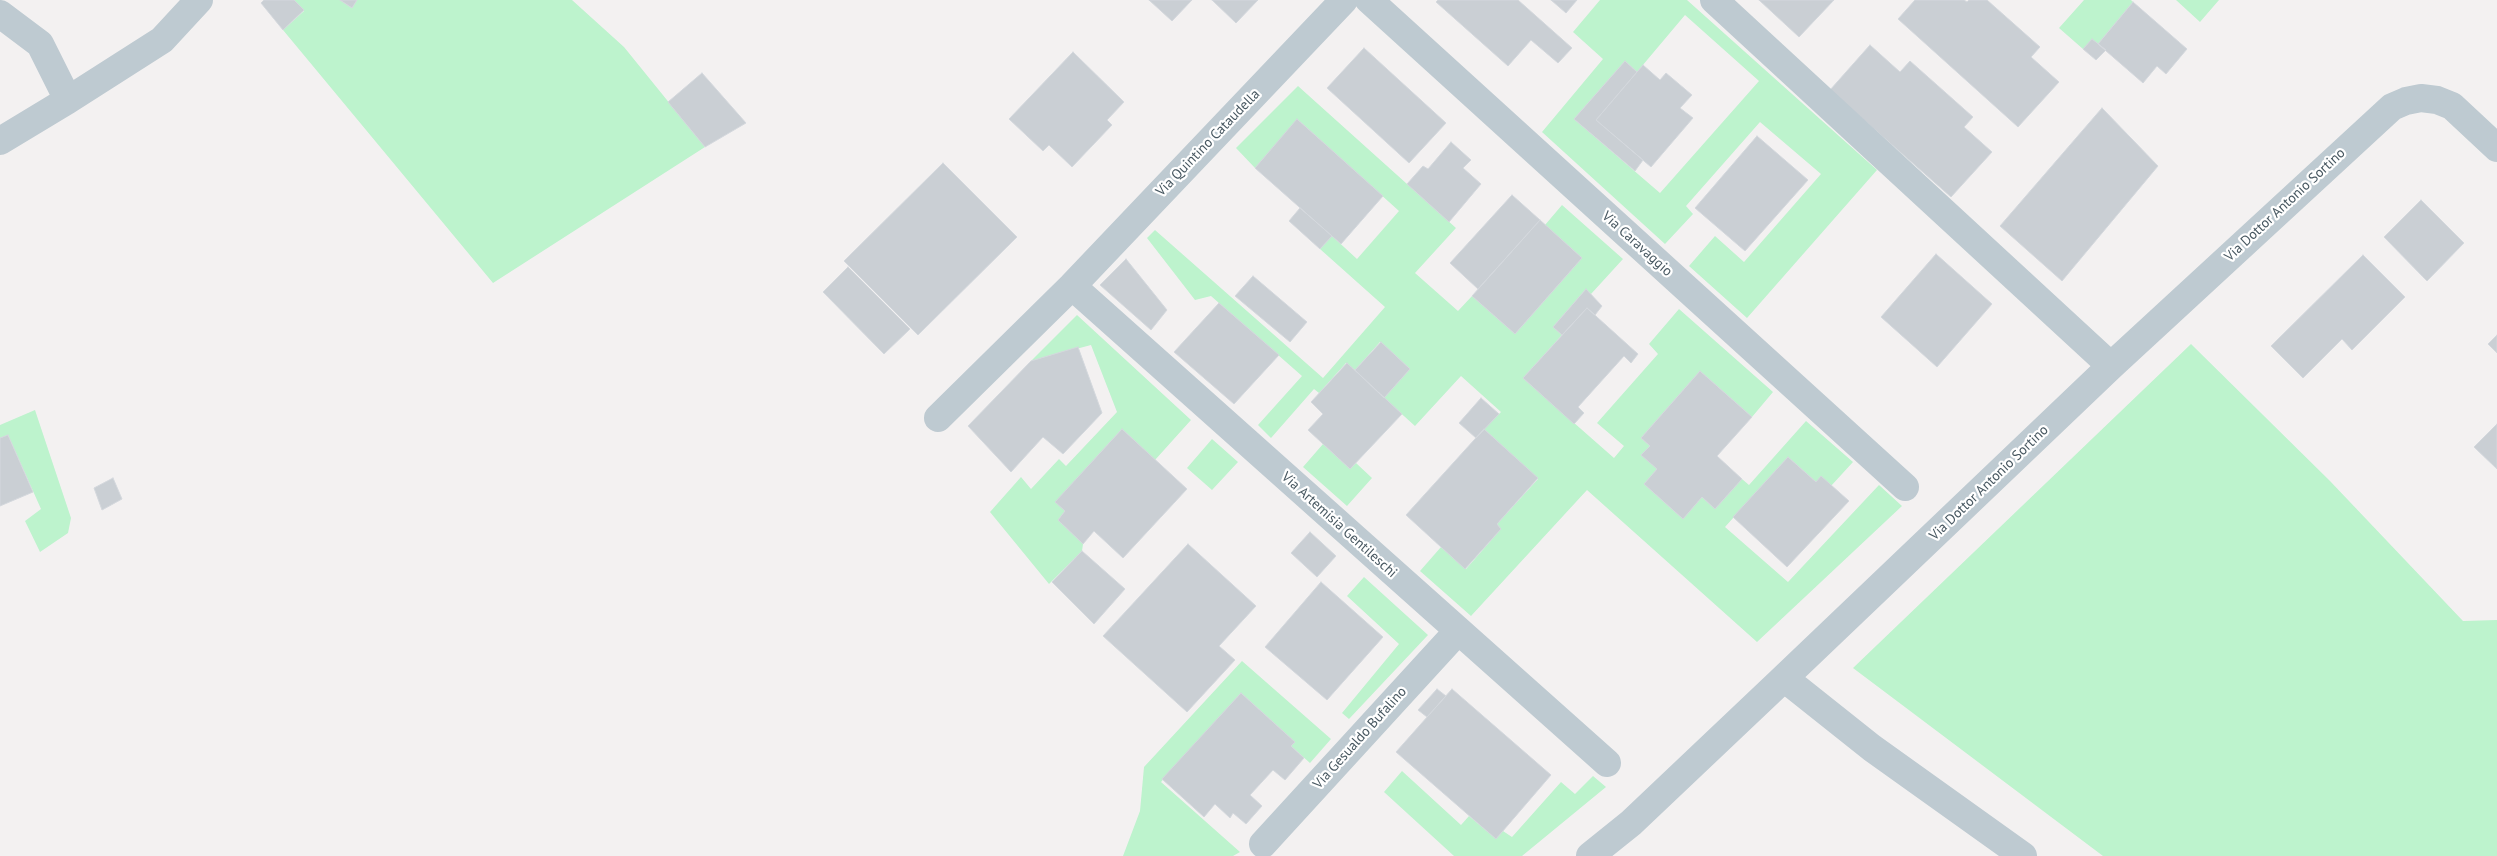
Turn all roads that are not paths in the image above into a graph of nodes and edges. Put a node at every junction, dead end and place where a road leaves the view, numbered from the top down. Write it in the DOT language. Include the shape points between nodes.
graph roads {
  1 [pos="199,0"];
  2 [pos="1344,0"];
  3 [pos="1369,0"];
  4 [pos="1714,0"];
  5 [pos="0,14"];
  6 [pos="68,100"];
  7 [pos="0,141"];
  8 [pos="2497,148"];
  9 [pos="1072,286"];
  10 [pos="2111,366"];
  11 [pos="938,418"];
  12 [pos="1905,487"];
  13 [pos="1458,631"];
  14 [pos="1784,678"];
  15 [pos="1607,763"];
  16 [pos="1263,844"];
  17 [pos="1590,856"];
  18 [pos="2023,856"];
  1 -- 6 [label="street" via="162,40"];
  2 -- 9 [label="street, Via Quintino Cataudella"];
  3 -- 12 [label="street, Via Caravaggio"];
  4 -- 10 [label="street"];
  5 -- 6 [label="street" via="40,44"];
  6 -- 7 [label="street"];
  8 -- 10 [label="street, Via Dottor Antonio Sortino" via="2452,106 2437,100 2421,98 2392,107"];
  9 -- 11 [label="street, Via Quintino Cataudella"];
  9 -- 13 [label="street, Via Artemisia Gentileschi"];
  10 -- 14 [label="street, Via Dottor Antonio Sortino"];
  13 -- 15 [label="street, Via Artemisia Gentileschi"];
  13 -- 16 [label="street, Via Gesualdo Bufalino"];
  14 -- 17 [label="street, Via Dottor Antonio Sortino" via="1631,822"];
  14 -- 18 [label="street" via="1872,748"];
}
